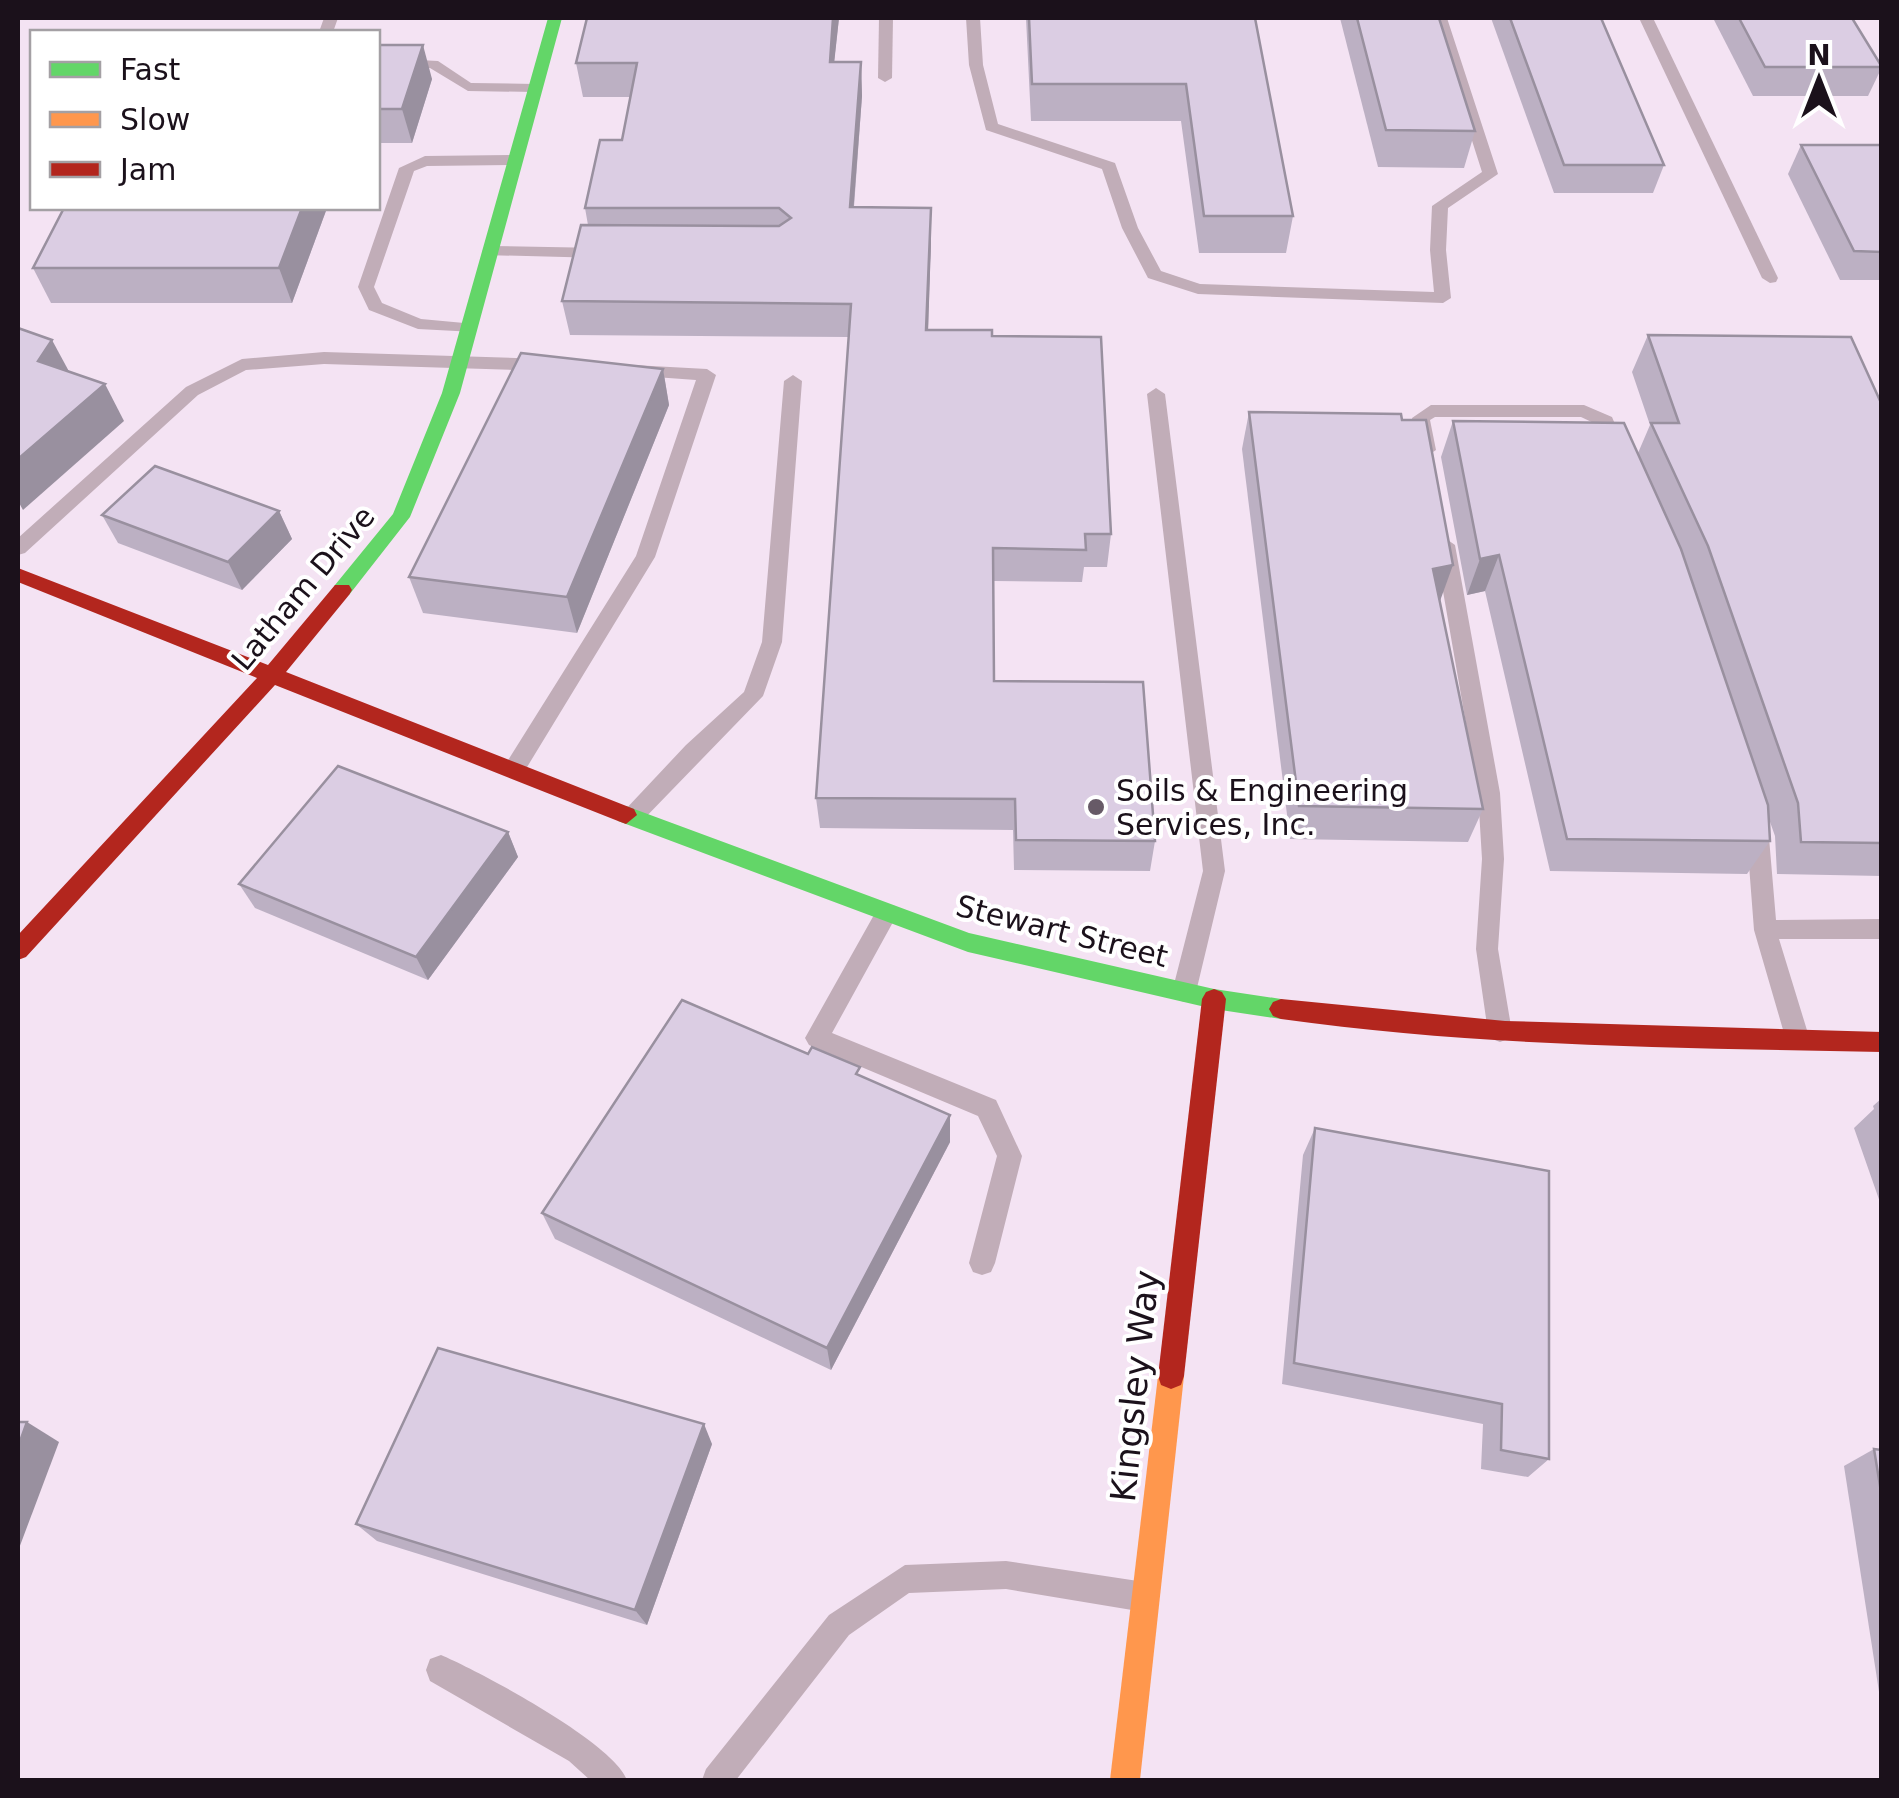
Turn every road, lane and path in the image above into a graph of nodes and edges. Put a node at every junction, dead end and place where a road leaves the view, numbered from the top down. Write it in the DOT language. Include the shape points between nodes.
graph roads {
  1 [pos="555,18"];
  2 [pos="886,18"];
  3 [pos="973,18"];
  4 [pos="1440,18"];
  5 [pos="1646,18"];
  6 [pos="380,62"];
  7 [pos="885,78"];
  8 [pos="535,88"];
  9 [pos="515,160"];
  10 [pos="490,251"];
  11 [pos="612,252"];
  12 [pos="1770,278"];
  13 [pos="469,328"];
  14 [pos="460,360"];
  15 [pos="574,367"];
  16 [pos="612,370"];
  17 [pos="794,381"];
  18 [pos="1156,394"];
  19 [pos="1628,476"];
  20 [pos="1433,480"];
  21 [pos="1440,518"];
  22 [pos="18,548"];
  23 [pos="18,575"];
  24 [pos="271,676"];
  25 [pos="513,771"];
  26 [pos="1749,802"];
  27 [pos="632,818"];
  28 [pos="887,912"];
  29 [pos="1882,929"];
  30 [pos="1765,930"];
  31 [pos="18,950"];
  32 [pos="1184,992"];
  33 [pos="1214,1000"];
  34 [pos="1500,1032"];
  35 [pos="1798,1040"];
  36 [pos="1882,1042"];
  37 [pos="982,1263"];
  38 [pos="1146,1597"];
  39 [pos="441,1670"];
  40 [pos="612,1780"];
  41 [pos="717,1780"];
  42 [pos="1125,1780"];
  1 -- 8 [label="street, Latham Drive"];
  2 -- 7 [label="lane"];
  3 -- 4 [label="lane" via="991,128 1109,166 1154,274 1198,289 1443,298 1440,206 1490,174"];
  5 -- 12 [label="lane"];
  6 -- 8 [label="lane" via="432,64 468,87"];
  8 -- 9 [label="street, Latham Drive"];
  9 -- 10 [label="street, Latham Drive"];
  9 -- 13 [label="lane" via="407,168 366,287 375,306 418,324"];
  10 -- 11 [label="lane"];
  10 -- 13 [label="street, Latham Drive"];
  13 -- 14 [label="street, Latham Drive"];
  14 -- 15 [label="lane"];
  14 -- 22 [label="lane" via="242,364 192,391"];
  14 -- 24 [label="street, Latham Drive" via="402,517"];
  16 -- 25 [label="lane" via="707,375 645,557"];
  17 -- 27 [label="lane" via="772,642 753,696"];
  18 -- 32 [label="lane" via="1214,871"];
  19 -- 20 [label="lane" via="1606,420 1584,412 1431,411 1421,418"];
  21 -- 34 [label="lane" via="1489,793 1487,949"];
  23 -- 24 [label="street, Stewart Street"];
  24 -- 25 [label="street, Stewart Street"];
  24 -- 31 [label="street, Latham Drive"];
  25 -- 27 [label="street, Stewart Street"];
  26 -- 30 [label="lane" via="1760,836"];
  27 -- 28 [label="street, Stewart Street"];
  28 -- 32 [label="street, Stewart Street" via="968,942"];
  28 -- 37 [label="lane" via="817,1038 987,1108 1010,1156"];
  29 -- 30 [label="lane"];
  30 -- 35 [label="lane"];
  32 -- 33 [label="street, Stewart Street"];
  33 -- 34 [label="street, Stewart Street"];
  33 -- 38 [label="street, Kingsley Way"];
  34 -- 35 [label="street, Stewart Street"];
  35 -- 36 [label="street, Stewart Street"];
  38 -- 41 [label="lane" via="1006,1575 905,1579 839,1624"];
  38 -- 42 [label="street, Kingsley Way"];
  39 -- 40 [label="lane" via="580,1750"];
}
